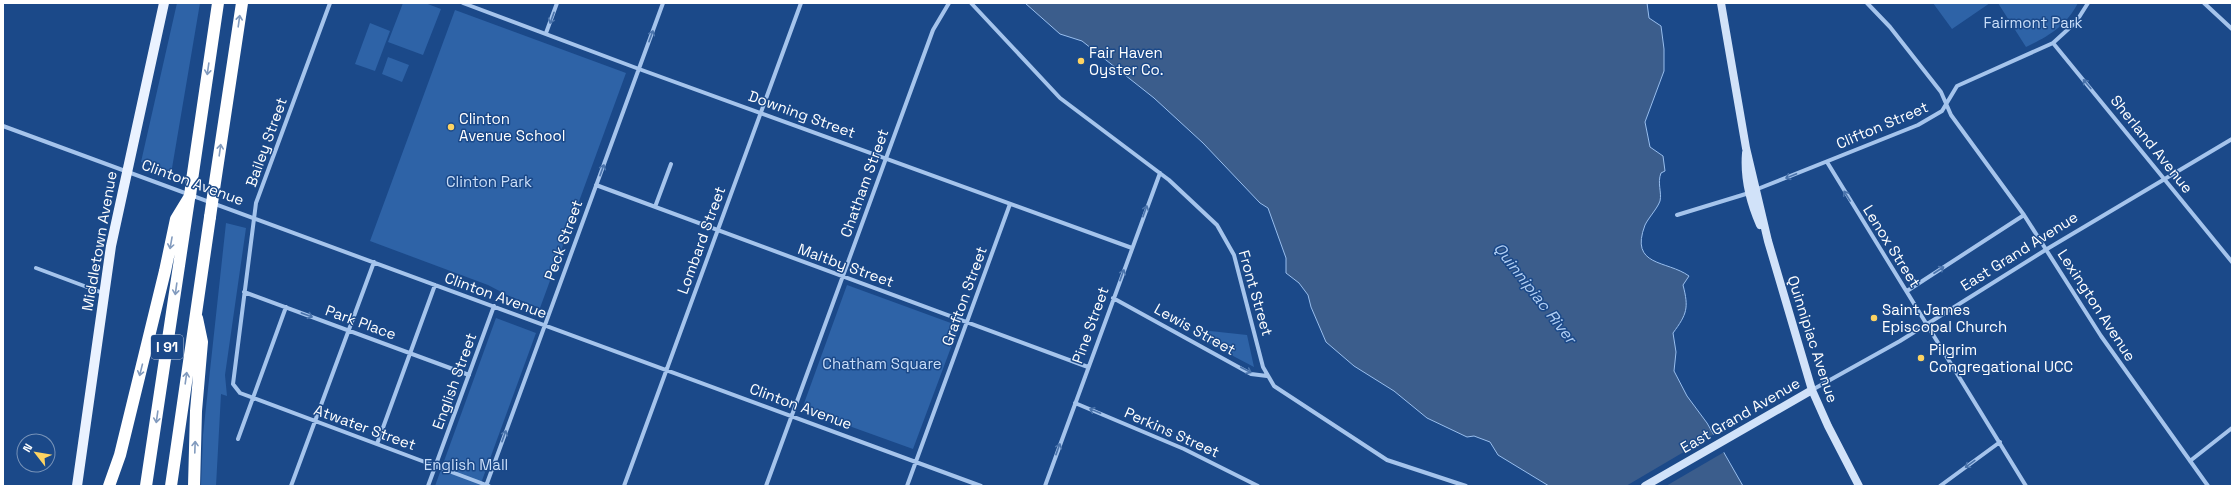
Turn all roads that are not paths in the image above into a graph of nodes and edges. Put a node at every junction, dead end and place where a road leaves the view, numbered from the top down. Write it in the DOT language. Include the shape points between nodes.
graph roads {
  1 [pos="164,3"];
  2 [pos="218,3"];
  3 [pos="242,3"];
  4 [pos="330,3"];
  5 [pos="463,3"];
  6 [pos="557,3"];
  7 [pos="663,3"];
  8 [pos="801,3"];
  9 [pos="949,3"];
  10 [pos="971,3"];
  11 [pos="1721,3"];
  12 [pos="1867,3"];
  13 [pos="2088,3"];
  14 [pos="2204,3"];
  15 [pos="2232,29"];
  16 [pos="546,33"];
  17 [pos="2053,43"];
  18 [pos="639,69"];
  19 [pos="1946,103"];
  20 [pos="761,112"];
  21 [pos="3,126"];
  22 [pos="2232,139"];
  23 [pos="886,157"];
  24 [pos="1827,162"];
  25 [pos="671,164"];
  26 [pos="127,171"];
  27 [pos="1160,173"];
  28 [pos="2165,179"];
  29 [pos="596,185"];
  30 [pos="1752,191"];
  31 [pos="1010,204"];
  32 [pos="185,207"];
  33 [pos="655,207"];
  34 [pos="2024,214"];
  35 [pos="1677,215"];
  36 [pos="255,218"];
  37 [pos="717,230"];
  38 [pos="1132,248"];
  39 [pos="2047,249"];
  40 [pos="374,262"];
  41 [pos="2232,262"];
  42 [pos="36,268"];
  43 [pos="842,277"];
  44 [pos="435,285"];
  45 [pos="1906,291"];
  46 [pos="244,292"];
  47 [pos="104,293"];
  48 [pos="1113,298"];
  49 [pos="494,306"];
  50 [pos="286,307"];
  51 [pos="196,315"];
  52 [pos="967,322"];
  53 [pos="545,325"];
  54 [pos="1926,325"];
  55 [pos="348,330"];
  56 [pos="409,353"];
  57 [pos="1088,367"];
  58 [pos="666,370"];
  59 [pos="469,375"];
  60 [pos="1266,376"];
  61 [pos="234,388"];
  62 [pos="1812,390"];
  63 [pos="253,398"];
  64 [pos="1075,403"];
  65 [pos="792,415"];
  66 [pos="315,421"];
  67 [pos="2232,428"];
  68 [pos="238,439"];
  69 [pos="2000,442"];
  70 [pos="377,444"];
  71 [pos="2190,461"];
  72 [pos="916,462"];
  73 [pos="435,466"];
  74 [pos="77,486"];
  75 [pos="109,486"];
  76 [pos="146,486"];
  77 [pos="170,486"];
  78 [pos="194,486"];
  79 [pos="291,486"];
  80 [pos="428,486"];
  81 [pos="487,486"];
  82 [pos="624,486"];
  83 [pos="766,486"];
  84 [pos="907,486"];
  85 [pos="981,486"];
  86 [pos="1045,486"];
  87 [pos="1258,486"];
  88 [pos="1466,486"];
  89 [pos="1645,486"];
  90 [pos="1859,486"];
  91 [pos="1940,486"];
  92 [pos="2026,486"];
  93 [pos="2208,486"];
  1 -- 26 [label="main road, Middletown Avenue"];
  2 -- 32 [label="highway, one-way, bridge" via="190,196"];
  51 -- 3 [label="highway, I 91, one-way, bridge"];
  4 -- 36 [label="street, Bailey Street" via="256,202"];
  5 -- 16 [label="street, Downing Street"];
  6 -- 16 [label="street, one-way"];
  18 -- 7 [label="street, Peck Street, one-way"];
  8 -- 20 [label="street, Lombard Street"];
  9 -- 23 [label="street, Chatham Street" via="933,30"];
  10 -- 27 [label="street, Front Street" via="1060,98"];
  11 -- 30 [label="main road, Quinnipiac Avenue"];
  12 -- 19 [label="street, Lexington Avenue" via="1890,27 1941,92"];
  13 -- 17 [label="street, Clifton Street" via="2076,22"];
  14 -- 15 [label="street"];
  16 -- 18 [label="street, Downing Street"];
  17 -- 19 [label="street, Clifton Street" via="1965,82 1952,92"];
  28 -- 17 [label="street, Sherland Avenue, one-way"];
  18 -- 20 [label="street, Downing Street"];
  29 -- 18 [label="street, Peck Street, one-way"];
  19 -- 24 [label="street, Clifton Street" via="1938,114 1918,125"];
  19 -- 34 [label="street, Lexington Avenue"];
  20 -- 23 [label="street, Downing Street"];
  20 -- 37 [label="street, Lombard Street"];
  21 -- 26 [label="street, Clinton Avenue"];
  22 -- 28 [label="street, East Grand Avenue"];
  23 -- 31 [label="street, Downing Street"];
  23 -- 43 [label="street, Chatham Street"];
  24 -- 30 [label="street, Clifton Street, one-way"];
  45 -- 24 [label="street, Lenox Street, one-way"];
  25 -- 33 [label="street"];
  26 -- 36 [label="street, Clinton Avenue"];
  26 -- 47 [label="main road, Middletown Avenue" via="113,233"];
  38 -- 27 [label="street, Pine Street, one-way"];
  27 -- 60 [label="street, Front Street" via="1203,210 1226,239 1237,265"];
  28 -- 39 [label="street, East Grand Avenue"];
  28 -- 41 [label="street, Sherland Avenue"];
  29 -- 33 [label="street, Maltby Street"];
  29 -- 53 [label="street, Peck Street"];
  30 -- 35 [label="street, Clifton Street"];
  30 -- 62 [label="main road, Quinnipiac Avenue"];
  31 -- 38 [label="street, Downing Street"];
  31 -- 52 [label="street, Grafton Street"];
  32 -- 75 [label="highway, one-way" via="176,219 122,447"];
  32 -- 76 [label="highway, I 91, one-way"];
  33 -- 37 [label="street, Maltby Street"];
  34 -- 39 [label="street, Lexington Avenue"];
  45 -- 34 [label="street, one-way"];
  36 -- 40 [label="street, Clinton Avenue"];
  36 -- 46 [label="street, Bailey Street"];
  37 -- 43 [label="street, Maltby Street"];
  37 -- 58 [label="street, Lombard Street"];
  48 -- 38 [label="street, Pine Street, one-way"];
  39 -- 54 [label="street, East Grand Avenue"];
  39 -- 71 [label="street, Lexington Avenue" via="2101,336"];
  40 -- 44 [label="street, Clinton Avenue"];
  40 -- 55 [label="street"];
  42 -- 47 [label="street"];
  43 -- 52 [label="street, Maltby Street"];
  43 -- 65 [label="street, Chatham Street"];
  44 -- 49 [label="street, Clinton Avenue"];
  44 -- 56 [label="street"];
  45 -- 54 [label="street, Lenox Street"];
  46 -- 50 [label="street, Park Place"];
  46 -- 61 [label="street, Bailey Street" via="232,380"];
  47 -- 74 [label="main road, Middletown Avenue"];
  48 -- 57 [label="street, Pine Street"];
  48 -- 60 [label="street, Lewis Street, one-way" via="1251,374"];
  49 -- 53 [label="street, Clinton Avenue"];
  49 -- 59 [label="street, English Street"];
  50 -- 55 [label="street, Park Place, one-way"];
  50 -- 63 [label="street"];
  77 -- 51 [label="highway, I 91, one-way"];
  78 -- 51 [label="highway, one-way" via="202,342"];
  52 -- 57 [label="street, Maltby Street"];
  52 -- 72 [label="street, Grafton Street"];
  53 -- 58 [label="street, Clinton Avenue"];
  81 -- 53 [label="street, Peck Street, one-way"];
  54 -- 62 [label="street, East Grand Avenue"];
  54 -- 69 [label="street, Lenox Street"];
  55 -- 56 [label="street, Park Place"];
  55 -- 66 [label="street"];
  56 -- 59 [label="street, Park Place"];
  56 -- 70 [label="street"];
  57 -- 64 [label="street, Pine Street"];
  58 -- 65 [label="street, Clinton Avenue"];
  58 -- 82 [label="street, Lombard Street"];
  59 -- 73 [label="street, English Street"];
  60 -- 88 [label="street" via="1283,393 1380,456"];
  61 -- 63 [label="street, Atwater Street"];
  62 -- 89 [label="main road, East Grand Avenue"];
  62 -- 90 [label="main road, Quinnipiac Avenue"];
  63 -- 66 [label="street, Atwater Street"];
  63 -- 68 [label="street"];
  86 -- 64 [label="street, Pine Street, one-way"];
  87 -- 64 [label="street, Perkins Street, one-way" via="1184,449"];
  65 -- 72 [label="street, Clinton Avenue"];
  65 -- 83 [label="street, Chatham Street"];
  66 -- 70 [label="street, Atwater Street"];
  66 -- 79 [label="street"];
  67 -- 71 [label="street"];
  69 -- 91 [label="street, one-way"];
  69 -- 92 [label="street, Lenox Street"];
  70 -- 73 [label="street, Atwater Street"];
  71 -- 93 [label="street, Lexington Avenue"];
  72 -- 84 [label="street, Grafton Street"];
  72 -- 85 [label="street, Clinton Avenue"];
  73 -- 80 [label="street, English Street"];
  73 -- 81 [label="street, Atwater Street"];
}
